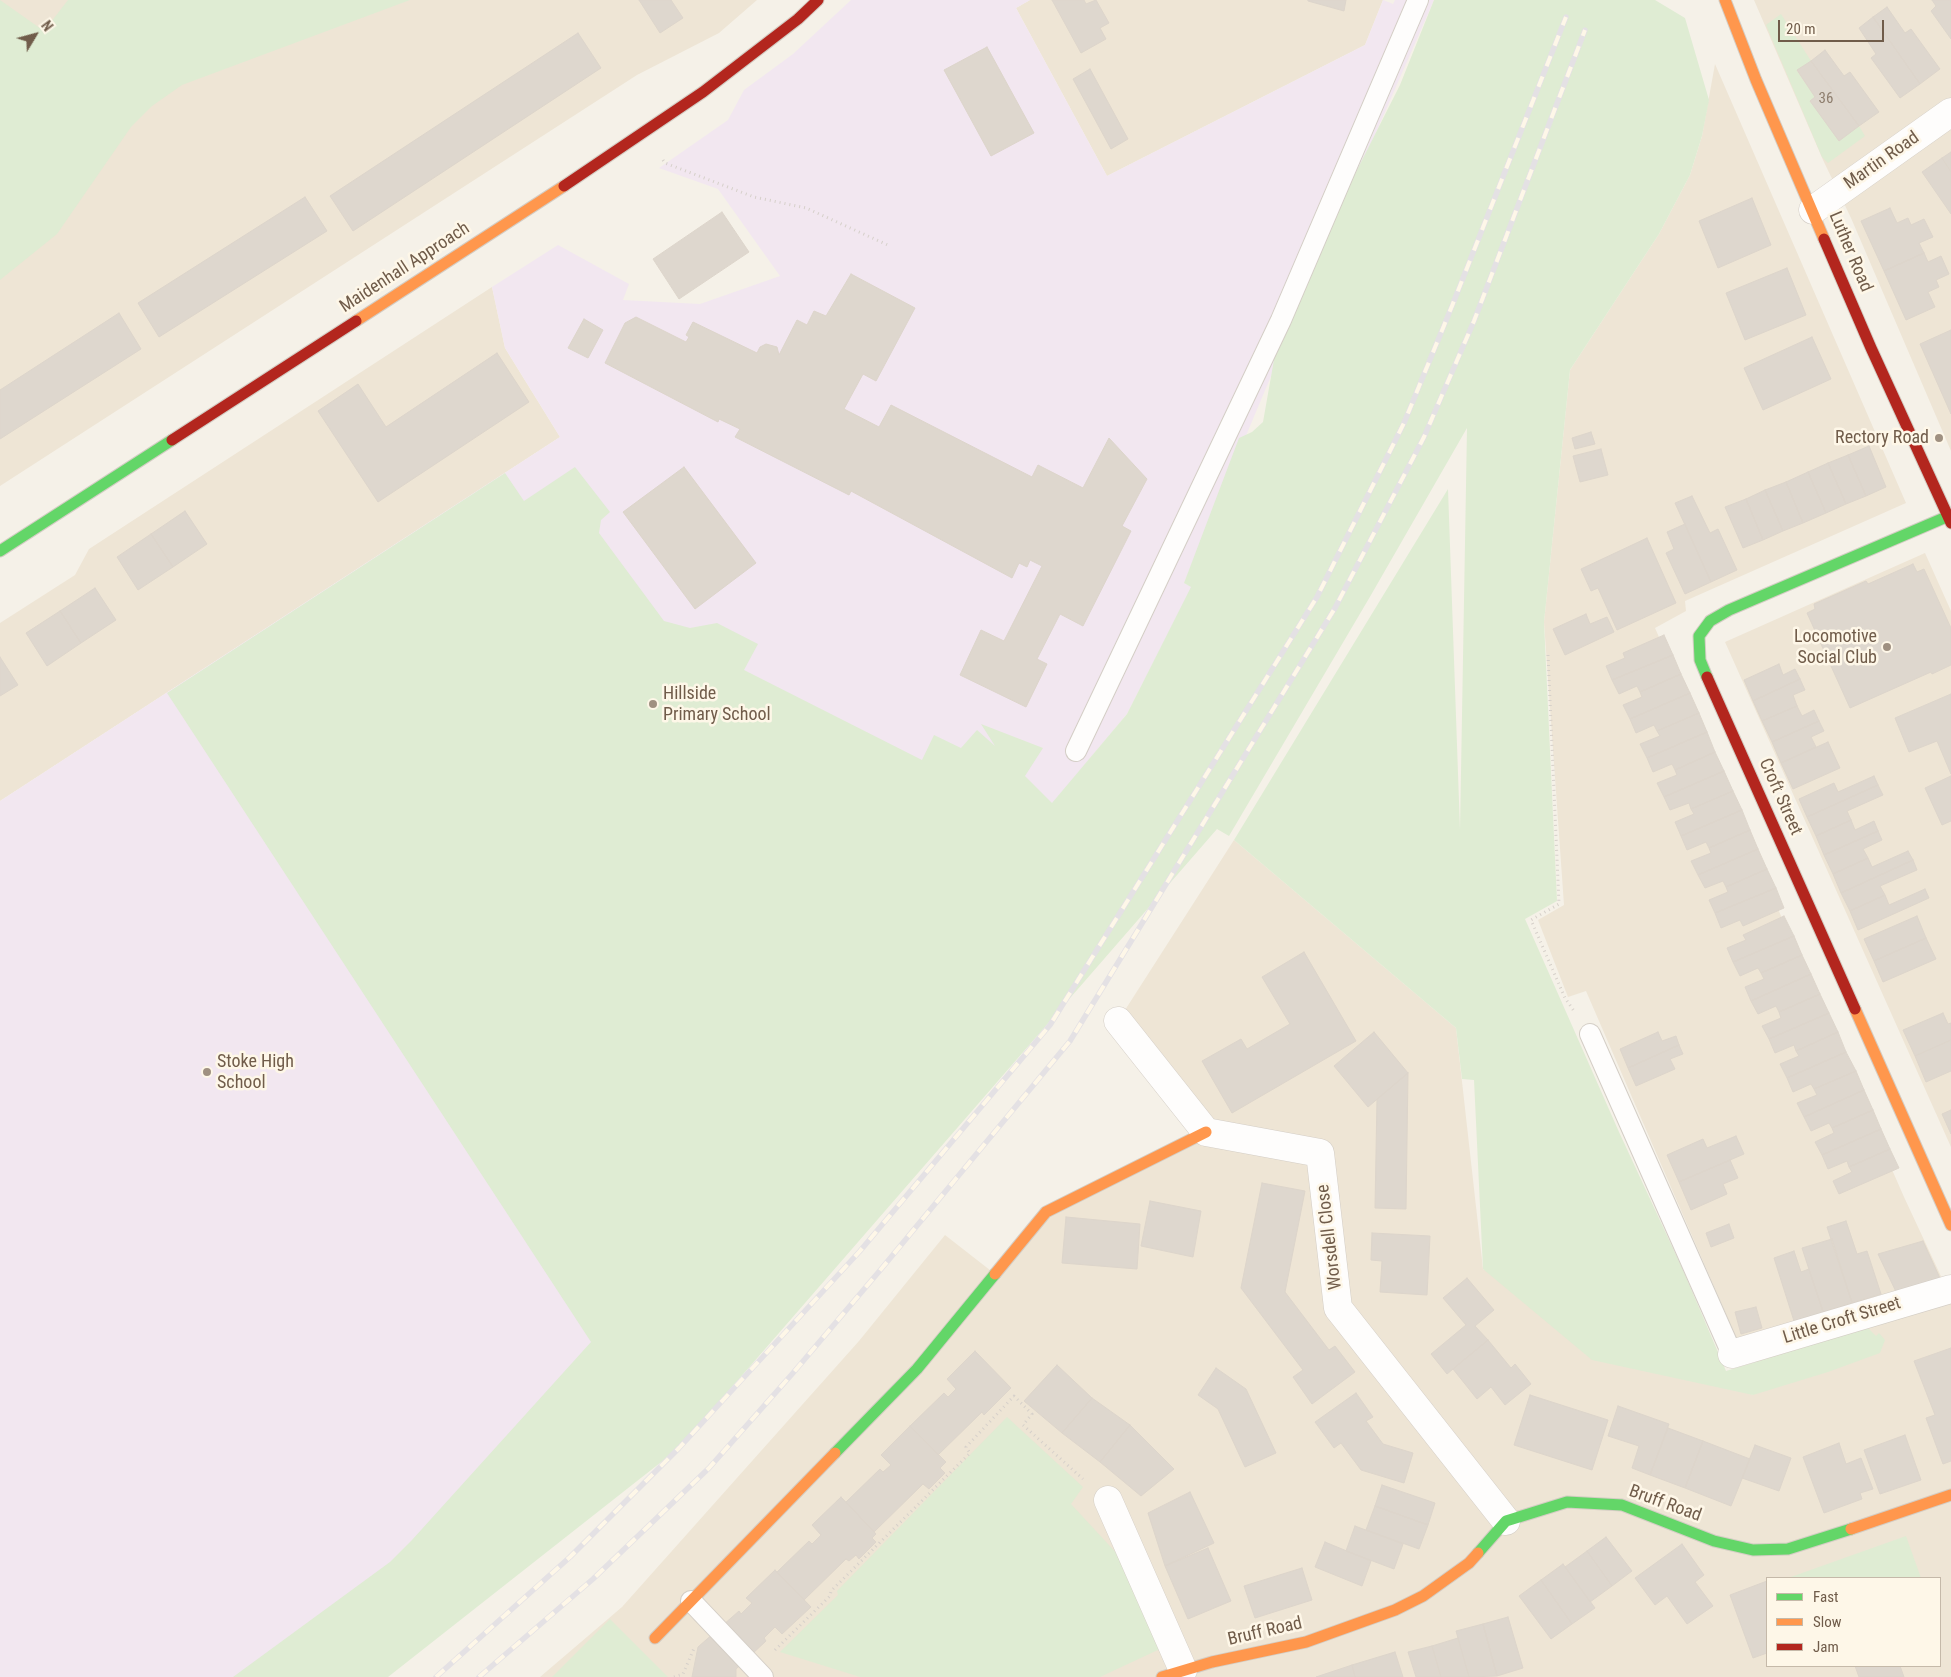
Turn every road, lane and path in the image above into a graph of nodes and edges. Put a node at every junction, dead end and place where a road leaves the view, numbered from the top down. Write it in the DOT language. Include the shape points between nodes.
graph roads {
  1 [pos="818,0"];
  2 [pos="1418,0"];
  3 [pos="1725,0"];
  4 [pos="1951,112"];
  5 [pos="641,135"];
  6 [pos="1812,210"];
  7 [pos="890,246"];
  8 [pos="1950,518"];
  9 [pos="0,551"];
  10 [pos="1548,655"];
  11 [pos="1076,751"];
  12 [pos="1118,1021"];
  13 [pos="1590,1034"];
  14 [pos="1206,1132"];
  15 [pos="1951,1225"];
  16 [pos="1951,1289"];
  17 [pos="1732,1354"];
  18 [pos="1951,1495"];
  19 [pos="1108,1500"];
  20 [pos="1506,1521"];
  21 [pos="691,1601"];
  22 [pos="707,1617"];
  23 [pos="655,1638"];
  24 [pos="774,1652"];
  25 [pos="1172,1673"];
  26 [pos="674,1677"];
  27 [pos="764,1677"];
  1 -- 5 [label="street, Maidenhall Approach" via="798,19"];
  2 -- 11 [label="lane" via="1280,320"];
  3 -- 6 [label="street, Luther Road"];
  4 -- 6 [label="street, Martin Road"];
  5 -- 7 [label="path" via="665,163 754,197 806,208"];
  5 -- 9 [label="street, Maidenhall Approach"];
  6 -- 8 [label="street, Luther Road" via="1871,348"];
  8 -- 15 [label="street, Croft Street" via="1729,610 1710,621 1700,636 1699,650 1704,669"];
  10 -- 13 [label="path" via="1560,904 1531,920 1565,998"];
  12 -- 14 [label="street"];
  13 -- 17 [label="lane"];
  14 -- 20 [label="street, Worsdell Close" via="1320,1153 1338,1308"];
  14 -- 21 [label="street" via="1046,1212 917,1369"];
  16 -- 17 [label="street, Little Croft Street"];
  18 -- 20 [label="street, Bruff Road" via="1788,1549 1753,1550 1714,1541 1622,1505 1567,1502"];
  19 -- 24 [label="path" via="1022,1425 1032,1414 1014,1396 966,1447 970,1453"];
  19 -- 25 [label="street"];
  20 -- 25 [label="street, Bruff Road" via="1469,1563 1423,1596 1395,1610 1306,1642"];
  21 -- 22 [label="lane"];
  21 -- 23 [label="street"];
  22 -- 26 [label="path" via="683,1674"];
  22 -- 27 [label="lane"];
}
